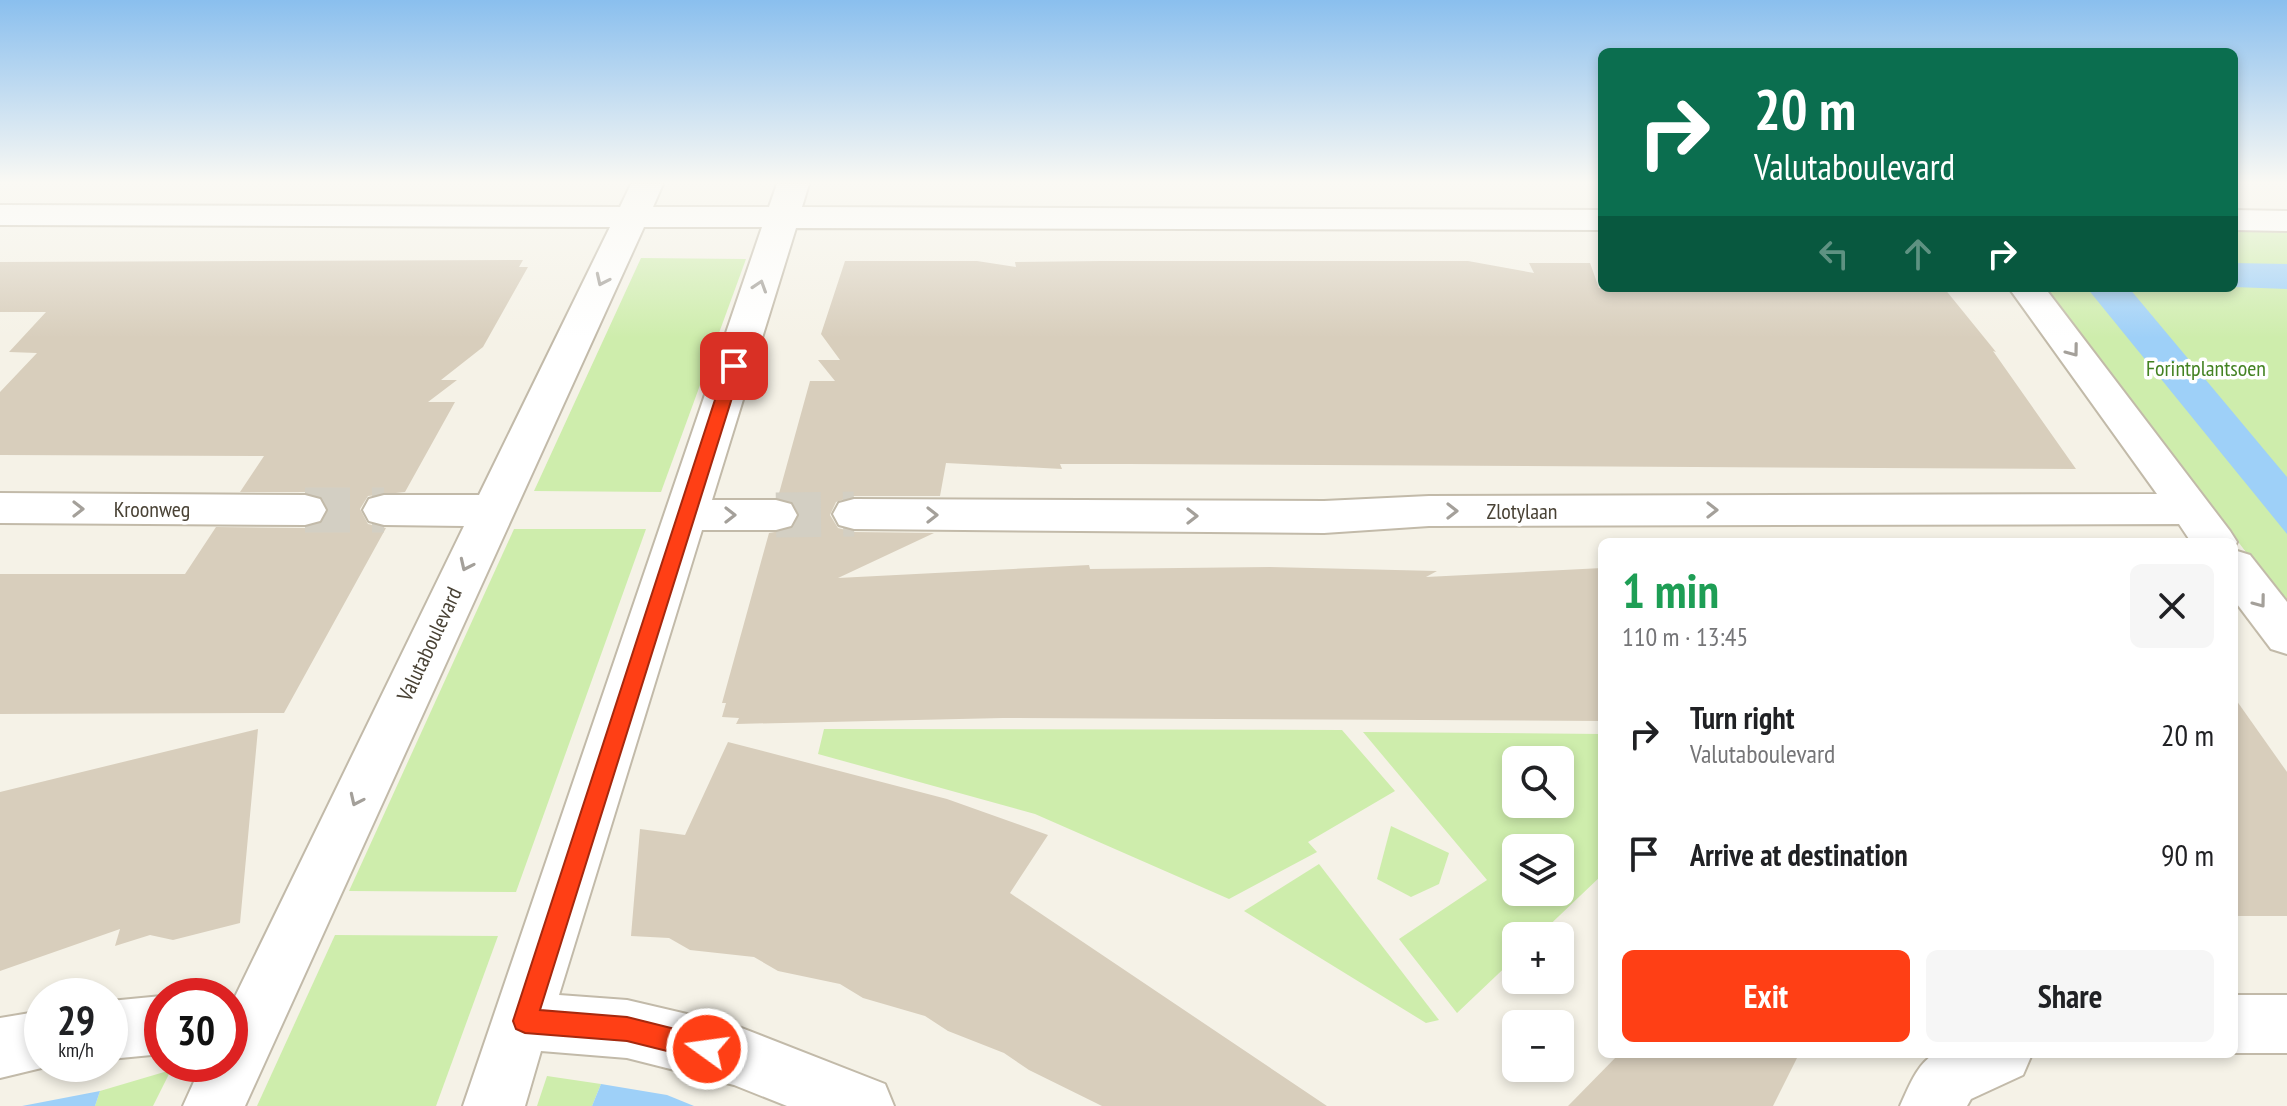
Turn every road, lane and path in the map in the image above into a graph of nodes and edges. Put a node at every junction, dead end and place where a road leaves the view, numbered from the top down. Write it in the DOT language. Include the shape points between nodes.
graph roads {
  1 [pos="622,236"];
  2 [pos="776,236"];
  3 [pos="2030,292"];
  4 [pos="0,508"];
  5 [pos="2190,509"];
  6 [pos="305,510"];
  7 [pos="384,510"];
  8 [pos="492,511"];
  9 [pos="854,514"];
  10 [pos="684,515"];
  11 [pos="776,515"];
  12 [pos="2212,538"];
  13 [pos="2238,572"];
  14 [pos="2287,636"];
  15 [pos="248,1007"];
  16 [pos="525,1021"];
  17 [pos="2238,1024"];
  18 [pos="2287,1024"];
  19 [pos="24,1044"];
  20 [pos="0,1048"];
  21 [pos="1993,1058"];
  22 [pos="222,1082"];
  23 [pos="214,1106"];
  24 [pos="494,1106"];
  25 [pos="863,1106"];
  26 [pos="1931,1106"];
  1 -- 8 [label="street, Valutaboulevard, one-way"];
  10 -- 2 [label="street, one-way"];
  3 -- 5 [label="street, one-way"];
  4 -- 6 [label="street, Kroonweg, one-way"];
  9 -- 5 [label="street, Zlotylaan, one-way" via="1324,517 1429,511"];
  5 -- 12 [label="street"];
  7 -- 8 [label="street"];
  8 -- 15 [label="street, Valutaboulevard, one-way"];
  10 -- 11 [label="street, one-way"];
  10 -- 16 [label="street"];
  13 -- 14 [label="street, one-way"];
  16 -- 24 [label="street"];
  16 -- 25 [label="street" via="627,1029 734,1055"];
  17 -- 18 [label="street"];
  19 -- 20 [label="street"];
  21 -- 26 [label="street" via="1950,1078"];
  22 -- 23 [label="street, Valutaboulevard"];
}
